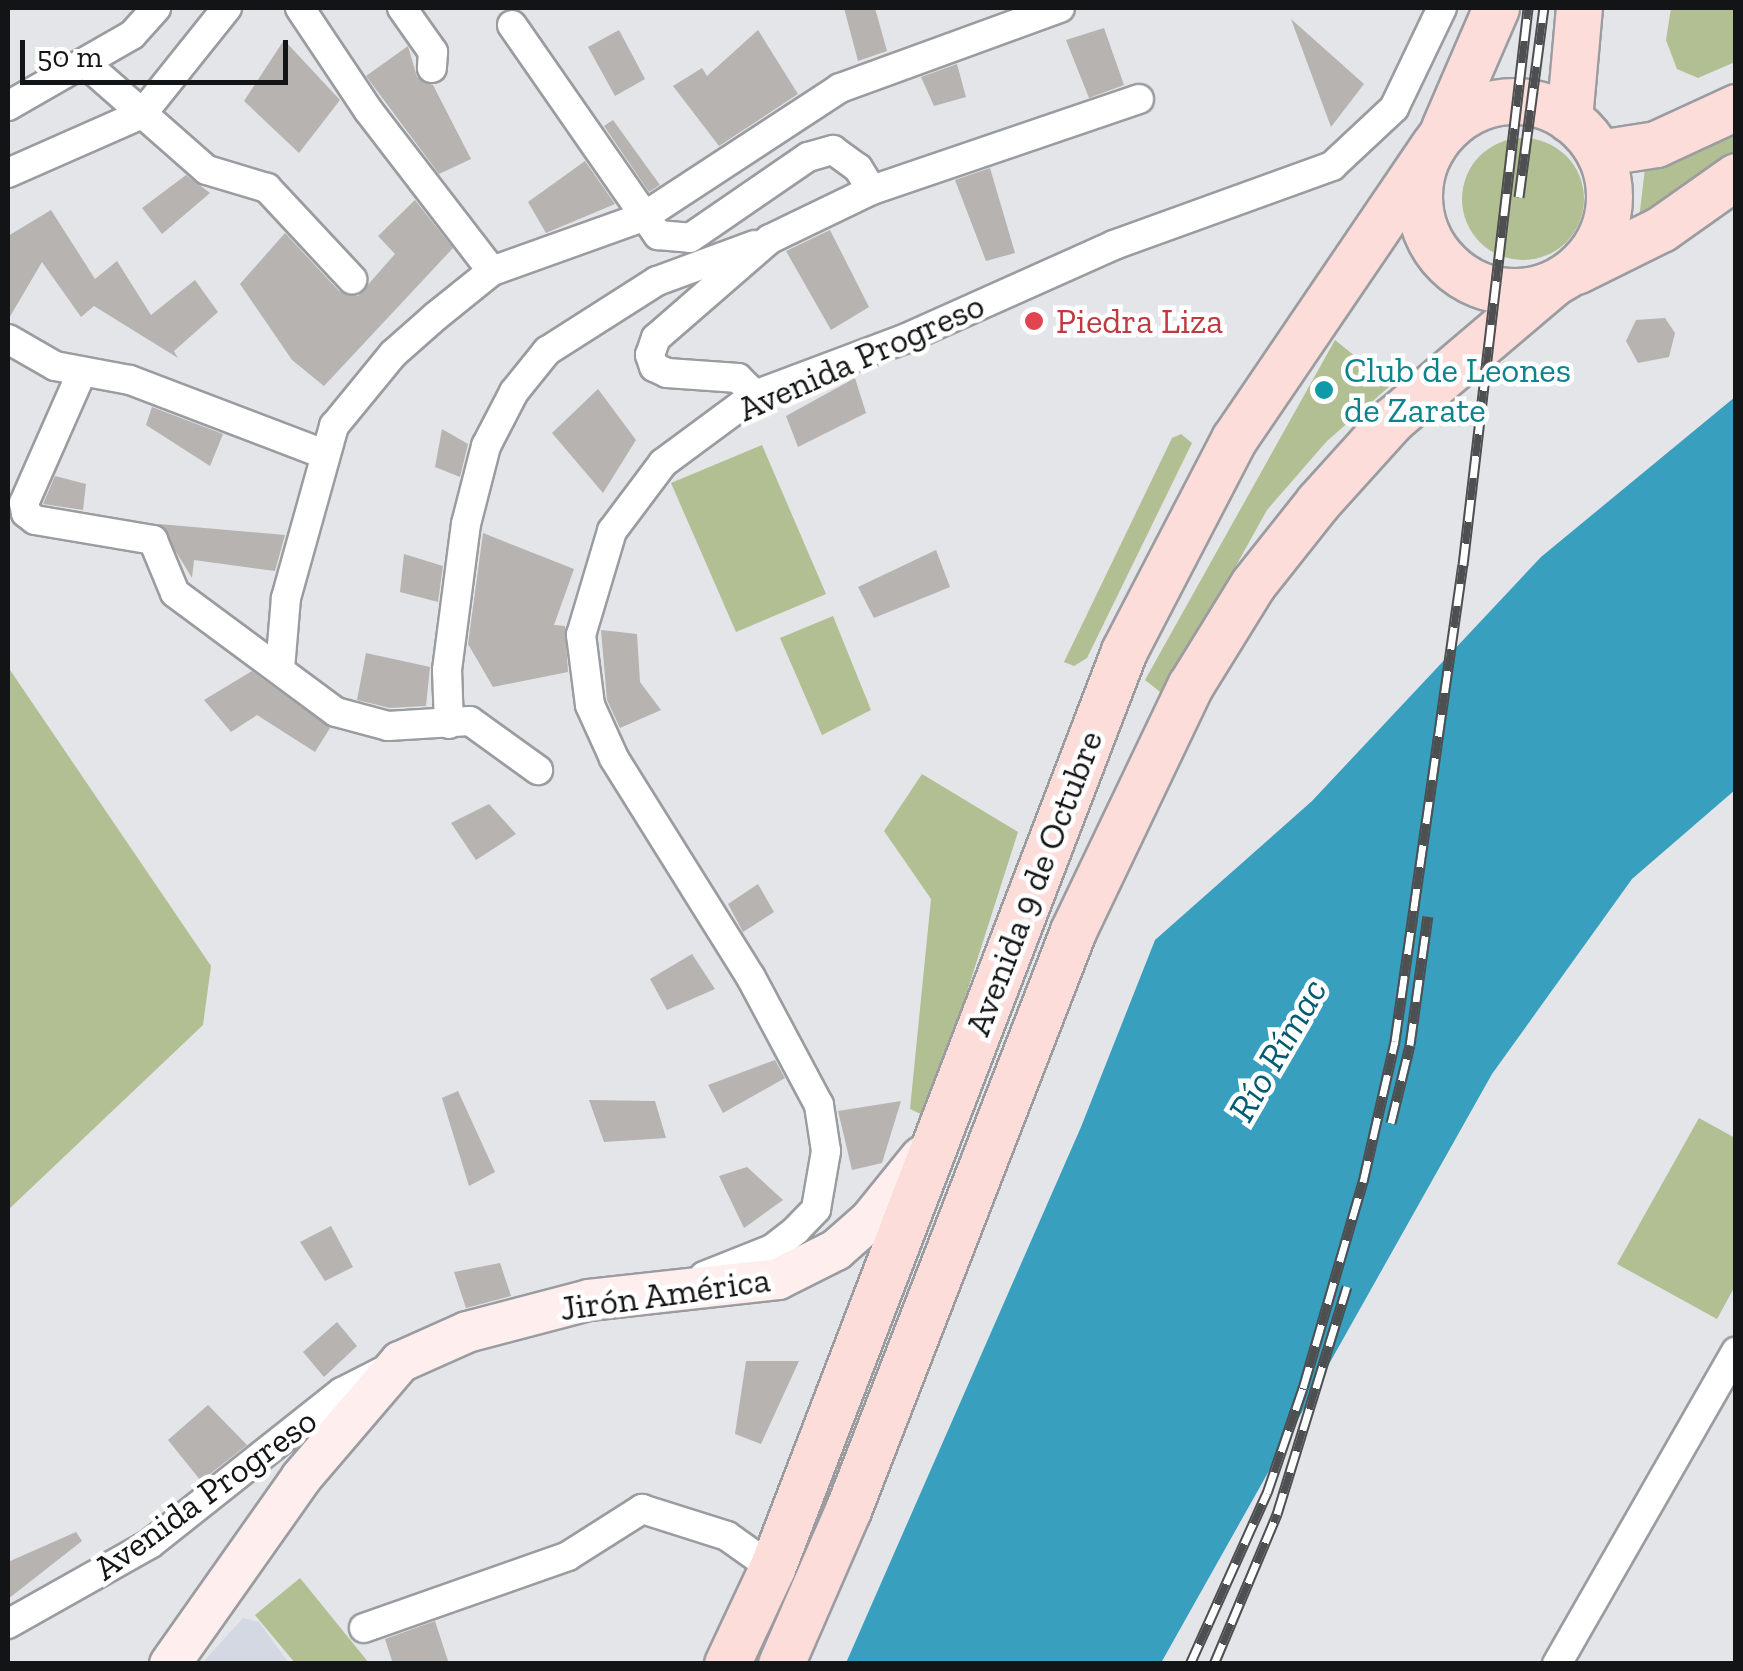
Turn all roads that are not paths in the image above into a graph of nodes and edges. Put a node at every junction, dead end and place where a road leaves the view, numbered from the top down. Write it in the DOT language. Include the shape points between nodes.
graph roads {
  1 [pos="156,8"];
  2 [pos="227,8"];
  3 [pos="300,8"];
  4 [pos="402,8"];
  5 [pos="1060,8"];
  6 [pos="1442,8"];
  7 [pos="1496,8"];
  8 [pos="1579,8"];
  9 [pos="512,25"];
  10 [pos="85,63"];
  11 [pos="432,68"];
  12 [pos="1139,99"];
  13 [pos="8,106"];
  14 [pos="1736,107"];
  15 [pos="142,114"];
  16 [pos="1569,119"];
  17 [pos="1438,138"];
  18 [pos="1598,153"];
  19 [pos="8,173"];
  20 [pos="1736,176"];
  21 [pos="872,190"];
  22 [pos="642,216"];
  23 [pos="770,239"];
  24 [pos="492,271"];
  25 [pos="352,279"];
  26 [pos="1561,279"];
  27 [pos="8,339"];
  28 [pos="81,374"];
  29 [pos="754,396"];
  30 [pos="324,454"];
  31 [pos="280,669"];
  32 [pos="449,724"];
  33 [pos="538,770"];
  34 [pos="947,1115"];
  35 [pos="654,1295"];
  36 [pos="1736,1352"];
  37 [pos="400,1362"];
  38 [pos="772,1568"];
  39 [pos="8,1624"];
  40 [pos="364,1628"];
  41 [pos="1566,1658"];
  42 [pos="170,1664"];
  43 [pos="727,1664"];
  44 [pos="781,1664"];
  1 -- 10 [label="street" via="132,35"];
  2 -- 15 [label="street"];
  3 -- 24 [label="street" via="368,110"];
  4 -- 11 [label="street" via="434,52"];
  5 -- 22 [label="street" via="840,88"];
  6 -- 29 [label="street, Avenida Progreso" via="1394,108 1332,166 1114,246 904,339"];
  7 -- 17 [label="main road"];
  8 -- 16 [label="main road"];
  9 -- 22 [label="street"];
  10 -- 13 [label="street"];
  10 -- 15 [label="street"];
  12 -- 21 [label="street"];
  14 -- 18 [label="main road" via="1656,144"];
  15 -- 19 [label="street"];
  15 -- 25 [label="street" via="208,170 267,188"];
  16 -- 17 [label="main road" via="1545,107 1491,103"];
  16 -- 18 [label="main road"];
  17 -- 26 [label="main road" via="1419,206 1442,259 1493,290"];
  17 -- 34 [label="main road, Avenida 9 de Octubre" via="1234,439 1180,533 1098,713"];
  18 -- 26 [label="main road" via="1608,179 1606,219 1589,255"];
  20 -- 26 [label="main road" via="1661,228"];
  21 -- 22 [label="street" via="858,168 834,150 808,157 690,238 658,234"];
  21 -- 23 [label="street"];
  22 -- 24 [label="street"];
  23 -- 29 [label="street" via="656,338 650,354 654,368 667,374 738,378"];
  23 -- 32 [label="street" via="657,281 547,351 514,392 486,446 466,524 447,670"];
  24 -- 30 [label="street" via="358,391"];
  26 -- 44 [label="main road, Avenida 9 de Octubre" via="1393,420 1318,502 1253,584 1190,686 1072,931 848,1510"];
  27 -- 28 [label="street"];
  28 -- 30 [label="street" via="130,380"];
  28 -- 31 [label="street" via="24,503 26,513 152,540 175,594"];
  29 -- 35 [label="street, Avenida Progreso" via="663,463 632,500 600,556 580,636 590,705 614,758 750,976 820,1105 826,1182 816,1209 772,1249"];
  30 -- 31 [label="street" via="286,598"];
  31 -- 32 [label="street" via="336,712 388,726"];
  32 -- 33 [label="street" via="470,721"];
  34 -- 35 [label="street, Jirón América" via="901,1185 836,1250 778,1279"];
  34 -- 38 [label="main road, Avenida 9 de Octubre"];
  35 -- 37 [label="street, Jirón América" via="590,1300 529,1315 467,1332"];
  36 -- 41 [label="street"];
  37 -- 39 [label="street, Avenida Progreso" via="342,1392 150,1544"];
  37 -- 42 [label="street, Jirón América" via="301,1478"];
  38 -- 40 [label="street" via="727,1536 642,1508 568,1556"];
  38 -- 43 [label="main road, Avenida 9 de Octubre"];
}
